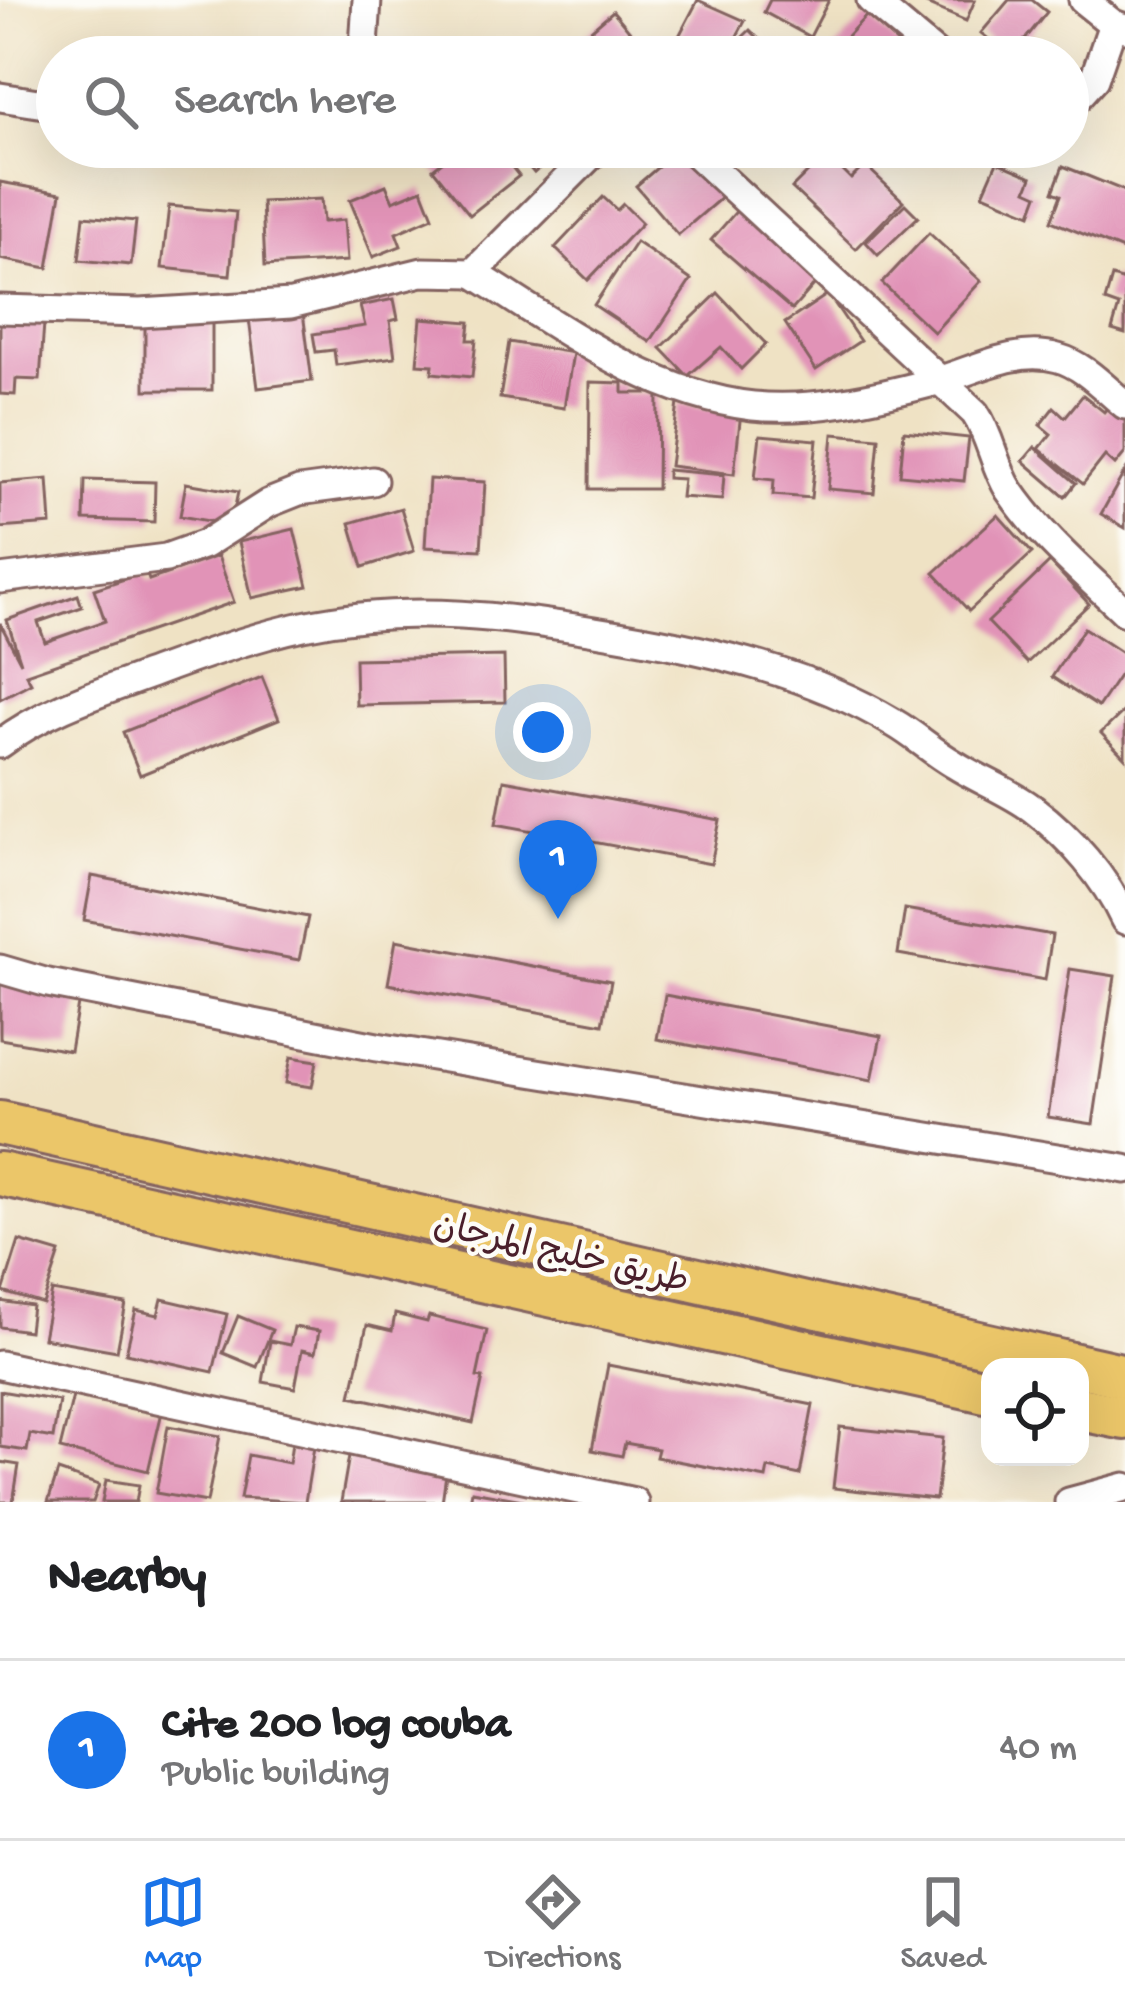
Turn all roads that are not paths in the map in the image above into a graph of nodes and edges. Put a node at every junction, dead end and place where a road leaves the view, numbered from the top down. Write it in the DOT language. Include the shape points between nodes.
graph roads {
  1 [pos="367,0"];
  2 [pos="871,0"];
  3 [pos="1083,0"];
  4 [pos="1119,26"];
  5 [pos="365,36"];
  6 [pos="914,36"];
  7 [pos="1089,85"];
  8 [pos="0,97"];
  9 [pos="36,103"];
  10 [pos="577,168"];
  11 [pos="711,168"];
  12 [pos="472,273"];
  13 [pos="0,309"];
  14 [pos="938,381"];
  15 [pos="1125,406"];
  16 [pos="373,481"];
  17 [pos="0,579"];
  18 [pos="1125,612"];
  19 [pos="0,744"];
  20 [pos="1125,920"];
  21 [pos="0,970"];
  22 [pos="0,1123"];
  23 [pos="1125,1167"];
  24 [pos="0,1174"];
  25 [pos="0,1365"];
  26 [pos="1125,1376"];
  27 [pos="981,1389"];
  28 [pos="1089,1411"];
  29 [pos="1125,1418"];
  30 [pos="1125,1487"];
  31 [pos="634,1502"];
  32 [pos="1069,1502"];
  1 -- 5 [label="street"];
  2 -- 6 [label="street"];
  3 -- 4 [label="street"];
  4 -- 7 [label="street"];
  8 -- 9 [label="street"];
  10 -- 12 [label="street"];
  11 -- 14 [label="street"];
  12 -- 13 [label="street" via="422,272 291,304 140,314"];
  12 -- 14 [label="street" via="629,368 692,392 753,406 847,402"];
  14 -- 15 [label="street" via="1041,355 1076,365"];
  14 -- 18 [label="street" via="975,413 1025,511"];
  16 -- 17 [label="street" via="299,491 166,557"];
  19 -- 20 [label="street" via="76,701 305,625 437,612 506,615 754,664 894,722 1032,808 1082,854"];
  21 -- 23 [label="street" via="377,1047"];
  22 -- 26 [label="main road, طريق خليج المرجان"];
  24 -- 27 [label="main road, طريق خليج المرجان"];
  25 -- 31 [label="street"];
  28 -- 29 [label="main road"];
  30 -- 32 [label="street"];
}
